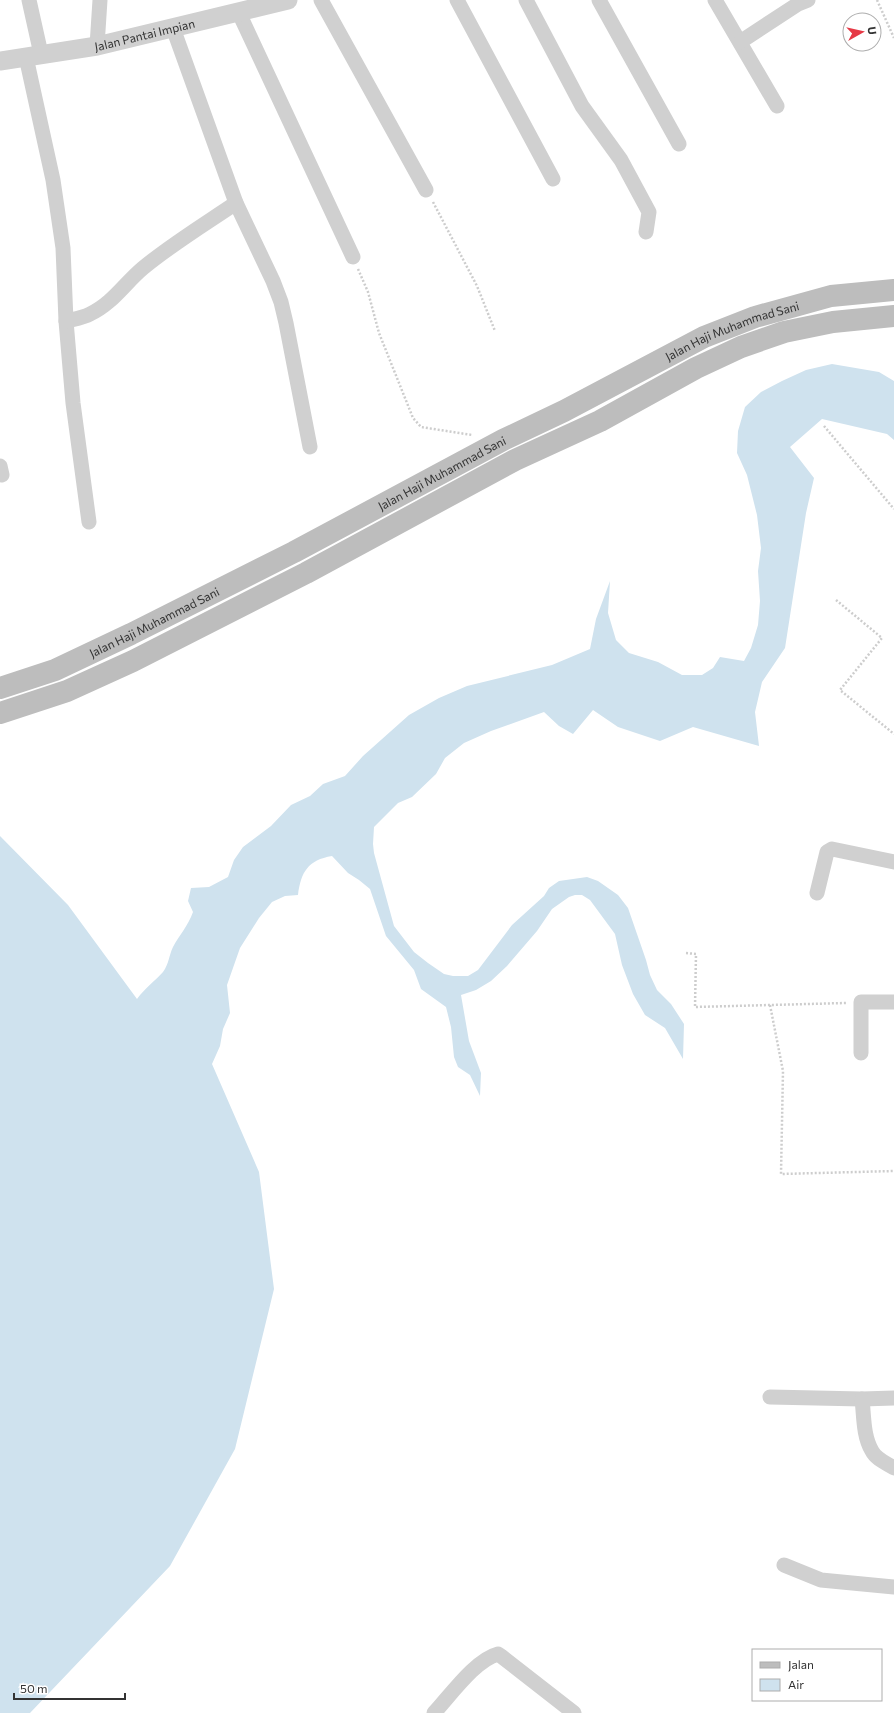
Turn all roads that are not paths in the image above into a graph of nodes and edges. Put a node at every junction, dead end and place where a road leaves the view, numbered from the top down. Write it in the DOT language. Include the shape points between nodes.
graph roads {
  1 [pos="29,0"];
  2 [pos="100,0"];
  3 [pos="288,0"];
  4 [pos="321,0"];
  5 [pos="457,0"];
  6 [pos="526,0"];
  7 [pos="599,0"];
  8 [pos="715,0"];
  9 [pos="808,0"];
  10 [pos="239,13"];
  11 [pos="173,28"];
  12 [pos="740,42"];
  13 [pos="97,46"];
  14 [pos="33,56"];
  15 [pos="0,61"];
  16 [pos="777,106"];
  17 [pos="679,144"];
  18 [pos="553,180"];
  19 [pos="426,190"];
  20 [pos="236,203"];
  21 [pos="646,232"];
  22 [pos="353,257"];
  23 [pos="894,290"];
  24 [pos="894,316"];
  25 [pos="66,321"];
  26 [pos="502,440"];
  27 [pos="310,447"];
  28 [pos="515,460"];
  29 [pos="89,522"];
  30 [pos="0,688"];
  31 [pos="0,713"];
  32 [pos="894,862"];
  33 [pos="817,892"];
  34 [pos="894,1002"];
  35 [pos="861,1053"];
  36 [pos="770,1397"];
  37 [pos="894,1398"];
  38 [pos="862,1399"];
  39 [pos="894,1468"];
  40 [pos="784,1565"];
  41 [pos="894,1587"];
  42 [pos="434,1713"];
  43 [pos="574,1713"];
  1 -- 14 [label="street"];
  2 -- 13 [label="street"];
  3 -- 10 [label="street, Jalan Pantai Impian"];
  4 -- 19 [label="street"];
  5 -- 18 [label="street"];
  6 -- 21 [label="street" via="582,106 621,160 649,212"];
  7 -- 17 [label="street"];
  8 -- 12 [label="street"];
  9 -- 12 [label="street"];
  10 -- 11 [label="street, Jalan Pantai Impian"];
  10 -- 22 [label="street"];
  11 -- 13 [label="street, Jalan Pantai Impian"];
  11 -- 20 [label="street"];
  12 -- 16 [label="street"];
  13 -- 14 [label="street, Jalan Pantai Impian"];
  14 -- 15 [label="street, Jalan Pantai Impian"];
  14 -- 25 [label="street" via="63,248"];
  20 -- 25 [label="street" via="142,268 96,311"];
  20 -- 27 [label="street" via="281,302"];
  23 -- 26 [label="main road, Jalan Haji Muhammad Sani" via="831,296 755,317 704,337 564,411"];
  24 -- 28 [label="main road, Jalan Haji Muhammad Sani" via="784,332 741,347 696,368 600,421"];
  25 -- 29 [label="street" via="73,403"];
  26 -- 28 [label="main road"];
  26 -- 30 [label="main road, Jalan Haji Muhammad Sani" via="294,552 131,634 54,670"];
  28 -- 31 [label="main road, Jalan Haji Muhammad Sani" via="306,573 133,661 67,691"];
  32 -- 33 [label="street" via="832,849 827,852"];
  34 -- 35 [label="street" via="861,1002"];
  36 -- 38 [label="street"];
  37 -- 38 [label="street"];
  38 -- 39 [label="street" via="866,1435 872,1452"];
  40 -- 41 [label="street" via="821,1580"];
  42 -- 43 [label="street" via="472,1671 498,1654"];
}
